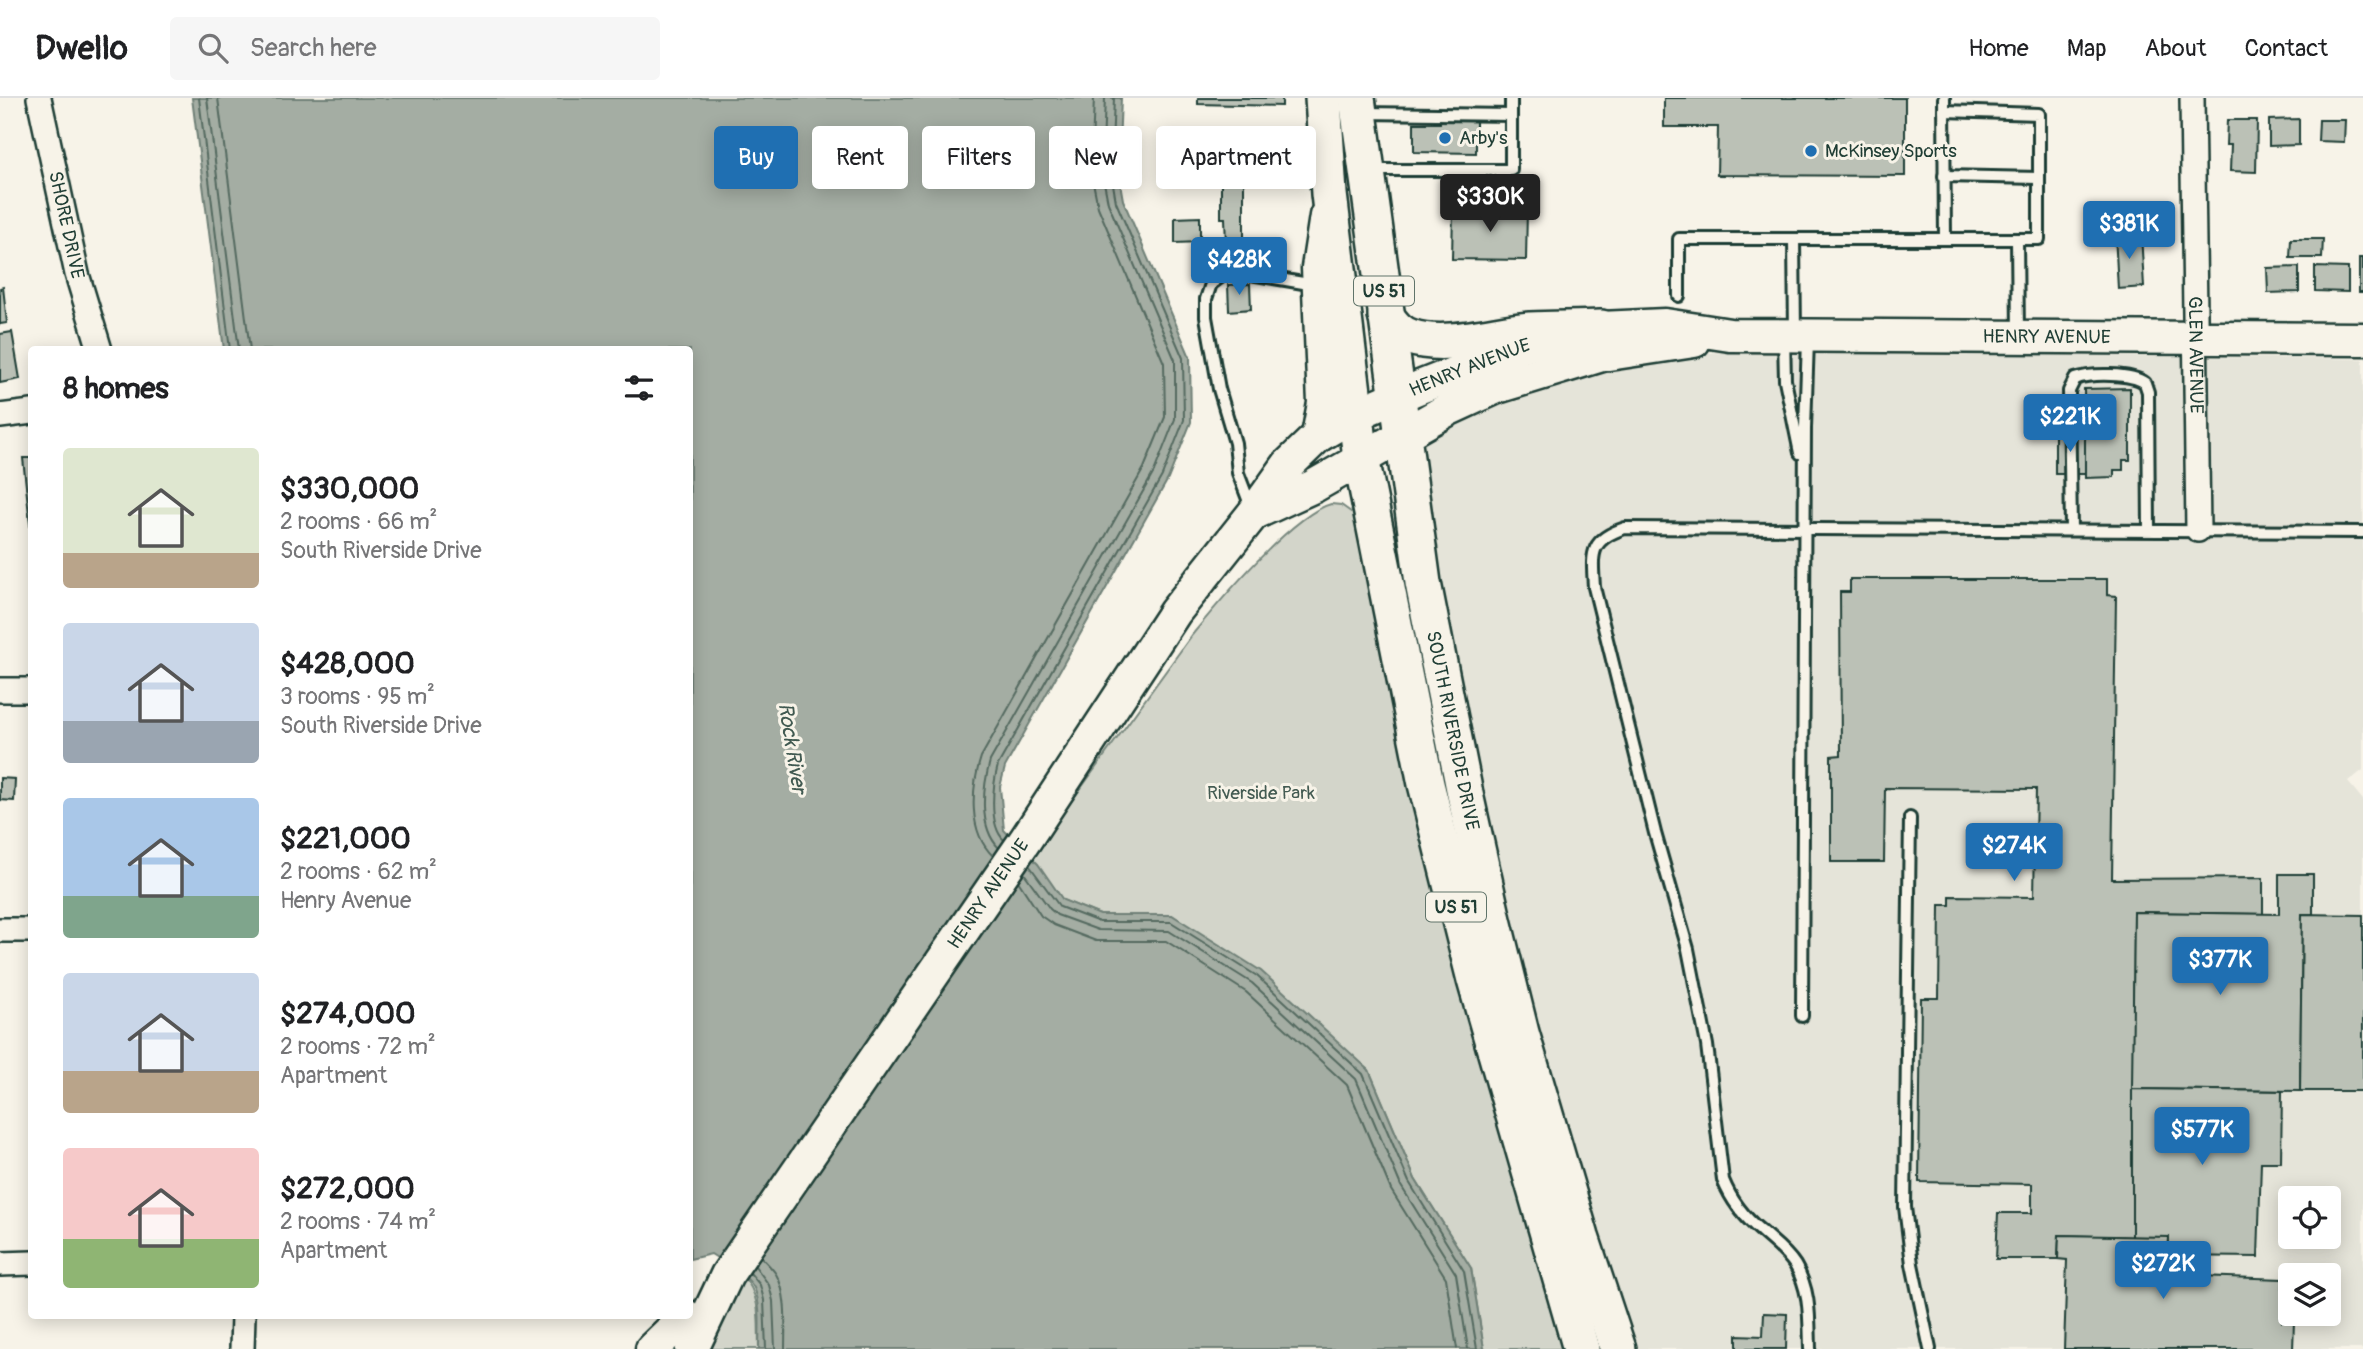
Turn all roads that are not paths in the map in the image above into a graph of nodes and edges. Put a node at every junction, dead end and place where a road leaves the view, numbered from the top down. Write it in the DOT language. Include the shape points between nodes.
graph roads {
  1 [pos="39,98"];
  2 [pos="1323,98"];
  3 [pos="1511,98"];
  4 [pos="1944,98"];
  5 [pos="2192,98"];
  6 [pos="1358,106"];
  7 [pos="1944,111"];
  8 [pos="1511,115"];
  9 [pos="1368,170"];
  10 [pos="1944,176"];
  11 [pos="2039,178"];
  12 [pos="1329,194"];
  13 [pos="1794,239"];
  14 [pos="1945,239"];
  15 [pos="2017,239"];
  16 [pos="1318,285"];
  17 [pos="1679,296"];
  18 [pos="1386,316"];
  19 [pos="1601,328"];
  20 [pos="1730,335"];
  21 [pos="1796,335"];
  22 [pos="2018,336"];
  23 [pos="2195,338"];
  24 [pos="2363,339"];
  25 [pos="99,346"];
  26 [pos="1396,396"];
  27 [pos="28,412"];
  28 [pos="1356,414"];
  29 [pos="0,416"];
  30 [pos="1402,435"];
  31 [pos="1318,436"];
  32 [pos="1362,458"];
  33 [pos="1805,472"];
  34 [pos="1253,514"];
  35 [pos="1805,530"];
  36 [pos="2071,530"];
  37 [pos="2149,530"];
  38 [pos="2199,530"];
  39 [pos="2363,532"];
  40 [pos="0,690"];
  41 [pos="28,690"];
  42 [pos="1910,818"];
  43 [pos="0,930"];
  44 [pos="28,930"];
  45 [pos="1802,1016"];
  46 [pos="28,1263"];
  47 [pos="0,1264"];
  48 [pos="727,1275"];
  49 [pos="693,1309"];
  50 [pos="243,1319"];
  51 [pos="682,1319"];
  52 [pos="242,1349"];
  53 [pos="652,1349"];
  54 [pos="692,1349"];
  55 [pos="1581,1349"];
  56 [pos="1618,1349"];
  57 [pos="1810,1349"];
  58 [pos="1930,1349"];
  1 -- 25 [label="street, SHORE DRIVE" via="77,274"];
  2 -- 12 [label="main road, SOUTH RIVERSIDE DRIVE / US 51"];
  3 -- 8 [label="lane"];
  4 -- 7 [label="lane"];
  5 -- 23 [label="street, GLEN AVENUE"];
  6 -- 8 [label="lane"];
  6 -- 9 [label="main road, SOUTH RIVERSIDE DRIVE / US 51"];
  7 -- 10 [label="lane"];
  7 -- 11 [label="lane" via="2039,114"];
  8 -- 9 [label="lane" via="1511,170"];
  9 -- 18 [label="main road, SOUTH RIVERSIDE DRIVE / US 51"];
  10 -- 11 [label="lane"];
  10 -- 14 [label="lane"];
  11 -- 15 [label="lane" via="2039,239"];
  12 -- 16 [label="street"];
  12 -- 28 [label="main road, SOUTH RIVERSIDE DRIVE / US 51"];
  13 -- 14 [label="lane"];
  13 -- 17 [label="lane" via="1679,239"];
  13 -- 21 [label="lane"];
  14 -- 15 [label="lane"];
  15 -- 22 [label="lane"];
  16 -- 31 [label="street" via="1324,403"];
  16 -- 34 [label="lane" via="1238,272 1211,284 1206,299 1219,389 1235,443 1238,473"];
  18 -- 19 [label="main road" via="1402,334 1428,341"];
  18 -- 26 [label="main road, SOUTH RIVERSIDE DRIVE / US 51"];
  19 -- 20 [label="street, HENRY AVENUE" via="1665,325"];
  19 -- 26 [label="street, HENRY AVENUE" via="1521,347"];
  20 -- 21 [label="street, HENRY AVENUE"];
  20 -- 30 [label="street, HENRY AVENUE" via="1560,366 1479,394"];
  21 -- 22 [label="street, HENRY AVENUE"];
  21 -- 33 [label="lane"];
  21 -- 33 [label="lane" via="1785,380"];
  22 -- 23 [label="street, HENRY AVENUE"];
  23 -- 24 [label="street, HENRY AVENUE"];
  23 -- 38 [label="street, GLEN AVENUE"];
  26 -- 28 [label="street, HENRY AVENUE"];
  26 -- 30 [label="main road, SOUTH RIVERSIDE DRIVE / US 51"];
  27 -- 29 [label="street"];
  28 -- 31 [label="street, HENRY AVENUE"];
  28 -- 32 [label="main road, SOUTH RIVERSIDE DRIVE / US 51"];
  30 -- 32 [label="street, HENRY AVENUE"];
  30 -- 56 [label="main road, SOUTH RIVERSIDE DRIVE / US 51" via="1423,583 1493,920 1546,1120"];
  31 -- 34 [label="street, HENRY AVENUE" via="1288,465"];
  32 -- 34 [label="street, HENRY AVENUE"];
  32 -- 55 [label="main road, SOUTH RIVERSIDE DRIVE / US 51" via="1443,861"];
  33 -- 35 [label="lane"];
  34 -- 48 [label="street, HENRY AVENUE" via="1175,612 1026,839"];
  35 -- 36 [label="lane"];
  35 -- 45 [label="lane"];
  35 -- 57 [label="lane" via="1625,528 1595,545 1592,561 1594,586 1688,949 1707,1045 1723,1180 1734,1203 1783,1250 1799,1273 1809,1306"];
  36 -- 37 [label="lane"];
  36 -- 37 [label="lane" via="2069,391 2080,377 2134,377 2145,383"];
  37 -- 38 [label="lane"];
  38 -- 39 [label="lane"];
  40 -- 41 [label="street"];
  42 -- 58 [label="lane" via="1905,1207"];
  43 -- 44 [label="street"];
  46 -- 47 [label="street"];
  48 -- 49 [label="street"];
  48 -- 54 [label="street"];
  50 -- 52 [label="street"];
  51 -- 53 [label="street"];
}
